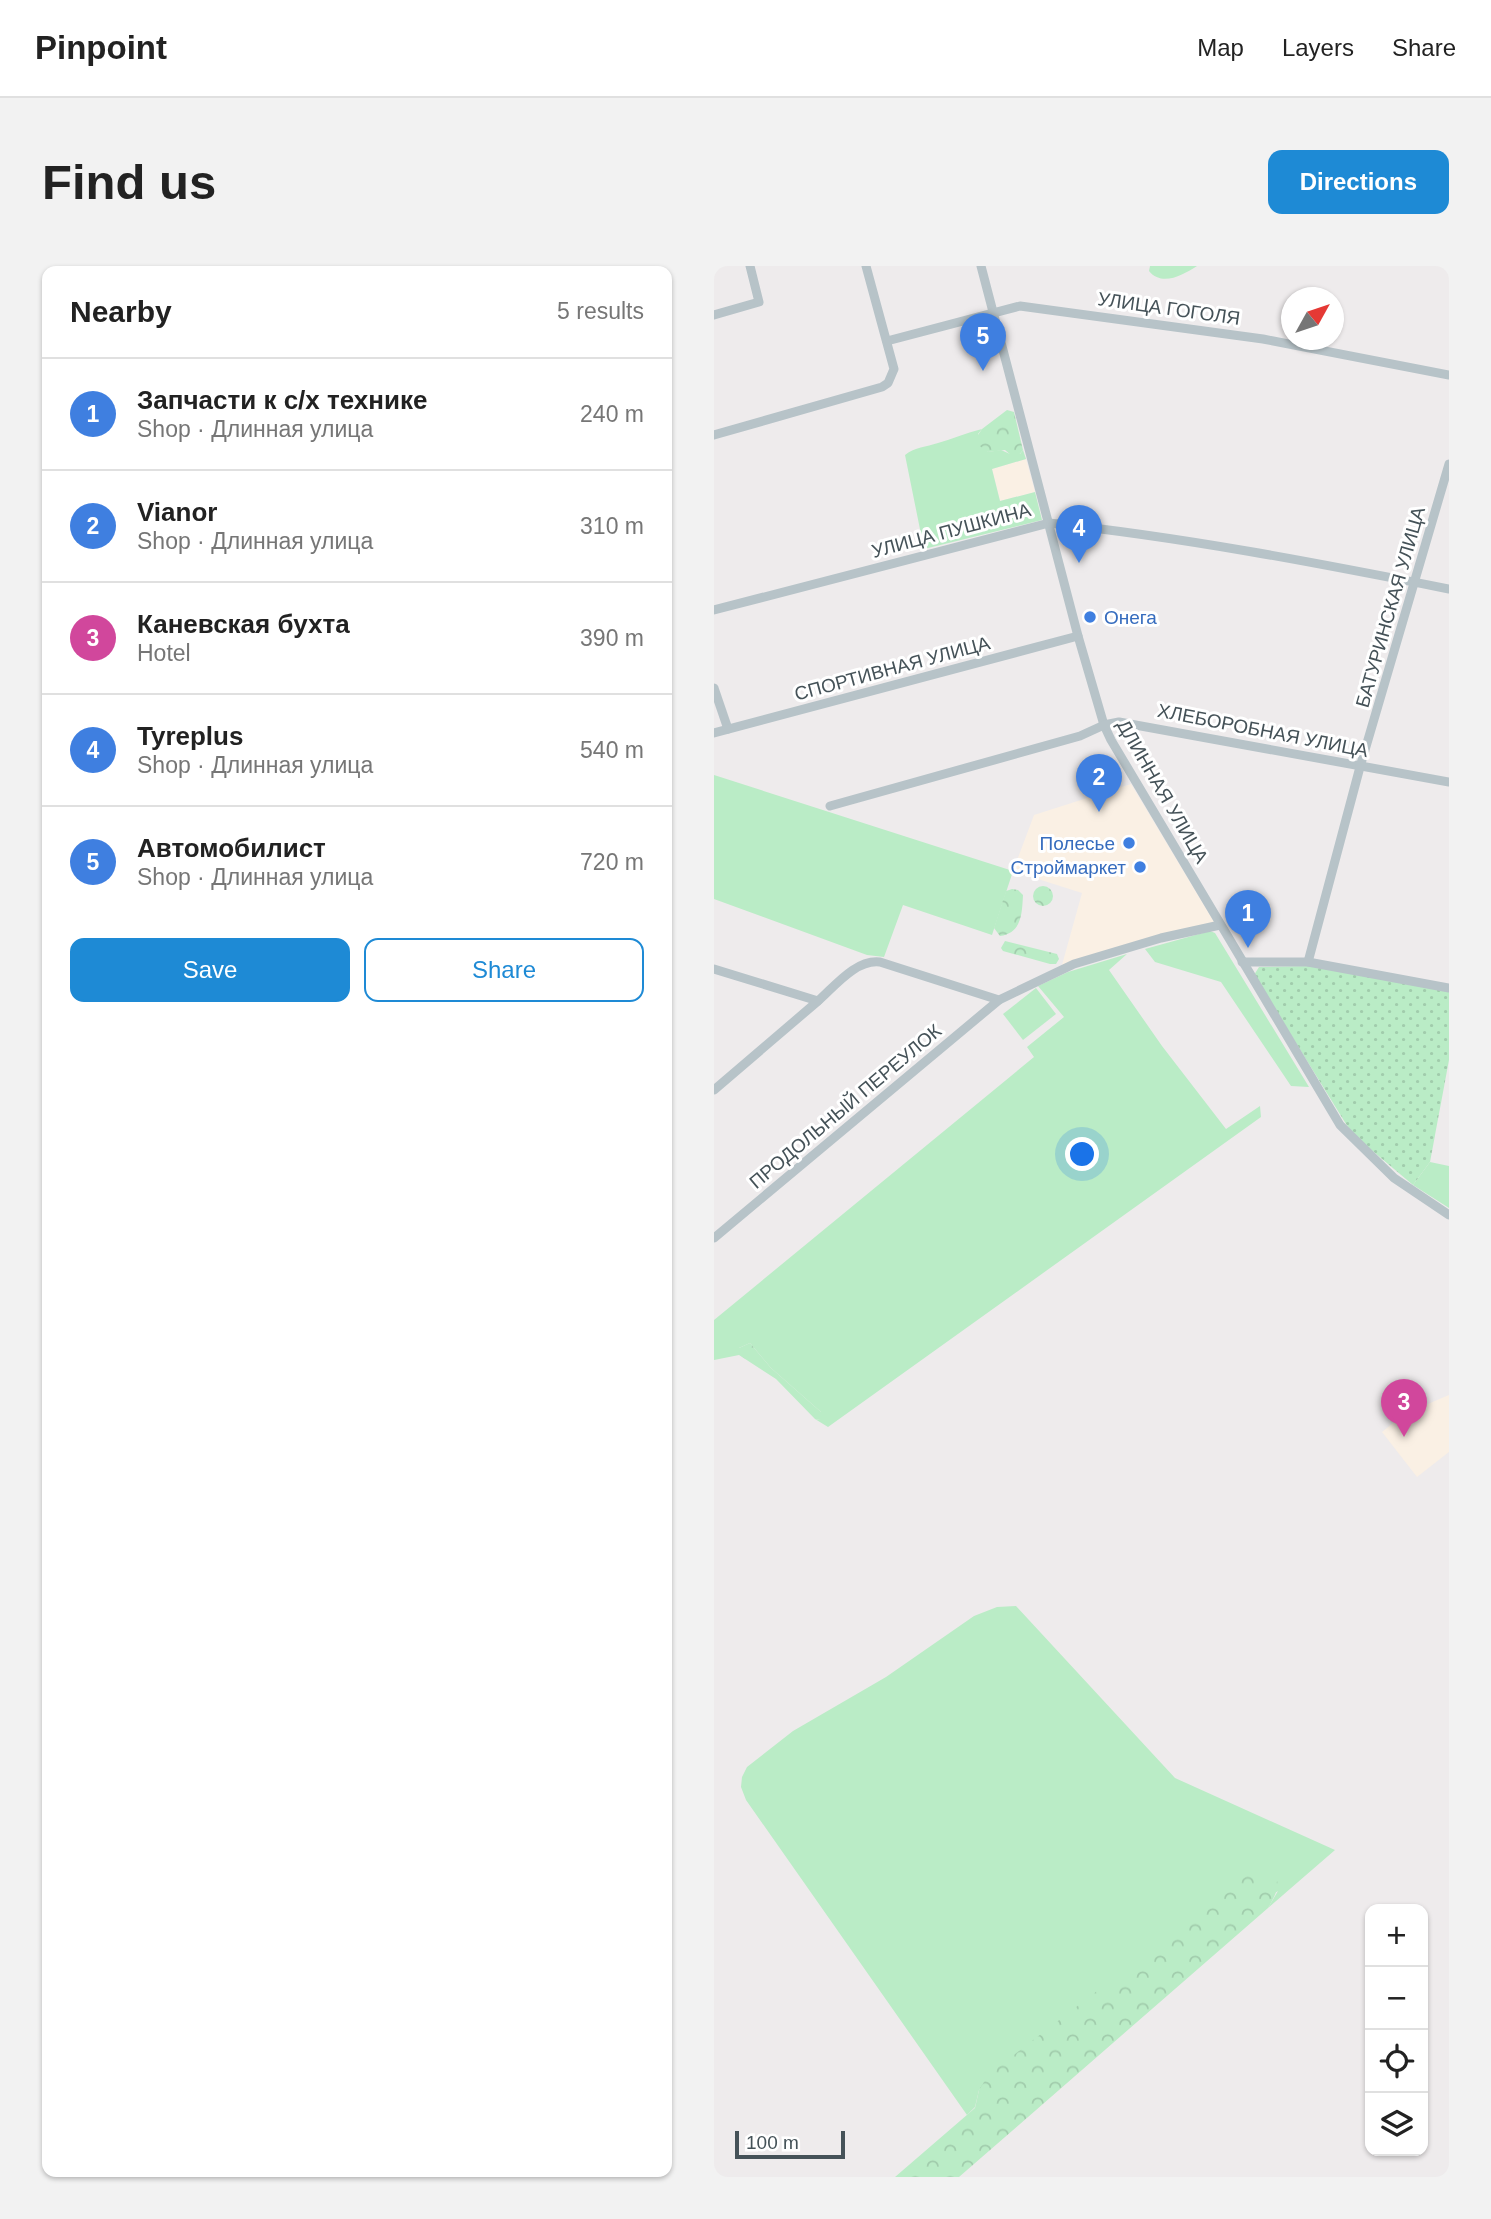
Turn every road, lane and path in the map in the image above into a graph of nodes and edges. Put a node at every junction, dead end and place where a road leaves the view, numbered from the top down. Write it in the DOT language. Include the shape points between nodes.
graph roads {
  1 [pos="750,266"];
  2 [pos="866,266"];
  3 [pos="981,266"];
  4 [pos="994,312"];
  5 [pos="714,315"];
  6 [pos="887,341"];
  7 [pos="1449,375"];
  8 [pos="714,435"];
  9 [pos="1449,464"];
  10 [pos="1049,523"];
  11 [pos="1416,582"];
  12 [pos="1449,589"];
  13 [pos="714,610"];
  14 [pos="1078,636"];
  15 [pos="714,688"];
  16 [pos="1104,724"];
  17 [pos="728,729"];
  18 [pos="714,733"];
  19 [pos="1360,767"];
  20 [pos="1449,782"];
  21 [pos="830,806"];
  22 [pos="1220,925"];
  23 [pos="1242,962"];
  24 [pos="1308,962"];
  25 [pos="714,969"];
  26 [pos="1449,988"];
  27 [pos="999,1000"];
  28 [pos="818,1001"];
  29 [pos="714,1090"];
  30 [pos="1449,1215"];
  31 [pos="714,1238"];
  1 -- 5 [label="street" via="759,302"];
  2 -- 6 [label="street"];
  3 -- 4 [label="street, ДЛИННАЯ УЛИЦА"];
  4 -- 6 [label="street, УЛИЦА ГОГОЛЯ"];
  4 -- 7 [label="street, УЛИЦА ГОГОЛЯ" via="1020,306 1045,308 1263,340"];
  4 -- 10 [label="street, ДЛИННАЯ УЛИЦА"];
  6 -- 8 [label="street" via="894,369 882,387"];
  9 -- 11 [label="street, БАТУРИНСКАЯ УЛИЦА"];
  10 -- 11 [label="street, УЛИЦА ПУШКИНА"];
  10 -- 13 [label="street, УЛИЦА ПУШКИНА"];
  10 -- 14 [label="street, ДЛИННАЯ УЛИЦА"];
  11 -- 12 [label="street, УЛИЦА ПУШКИНА"];
  11 -- 19 [label="street, БАТУРИНСКАЯ УЛИЦА"];
  14 -- 16 [label="street, ДЛИННАЯ УЛИЦА"];
  14 -- 17 [label="street, СПОРТИВНАЯ УЛИЦА"];
  15 -- 17 [label="street"];
  16 -- 19 [label="street, ХЛЕБОРОБНАЯ УЛИЦА" via="1130,723"];
  16 -- 21 [label="street, ХЛЕБОРОБНАЯ УЛИЦА" via="1080,736"];
  16 -- 22 [label="street, ДЛИННАЯ УЛИЦА"];
  17 -- 18 [label="street, СПОРТИВНАЯ УЛИЦА"];
  19 -- 20 [label="street, ХЛЕБОРОБНАЯ УЛИЦА"];
  19 -- 24 [label="street, БАТУРИНСКАЯ УЛИЦА"];
  22 -- 23 [label="street, ДЛИННАЯ УЛИЦА"];
  22 -- 27 [label="street, ПРОДОЛЬНЫЙ ПЕРЕУЛОК" via="1074,964"];
  23 -- 24 [label="street"];
  23 -- 30 [label="street, ДЛИННАЯ УЛИЦА" via="1340,1125 1394,1178"];
  24 -- 26 [label="street"];
  25 -- 28 [label="street"];
  27 -- 28 [label="street" via="874,961 858,967"];
  27 -- 31 [label="street, ПРОДОЛЬНЫЙ ПЕРЕУЛОК"];
  28 -- 29 [label="street"];
}
